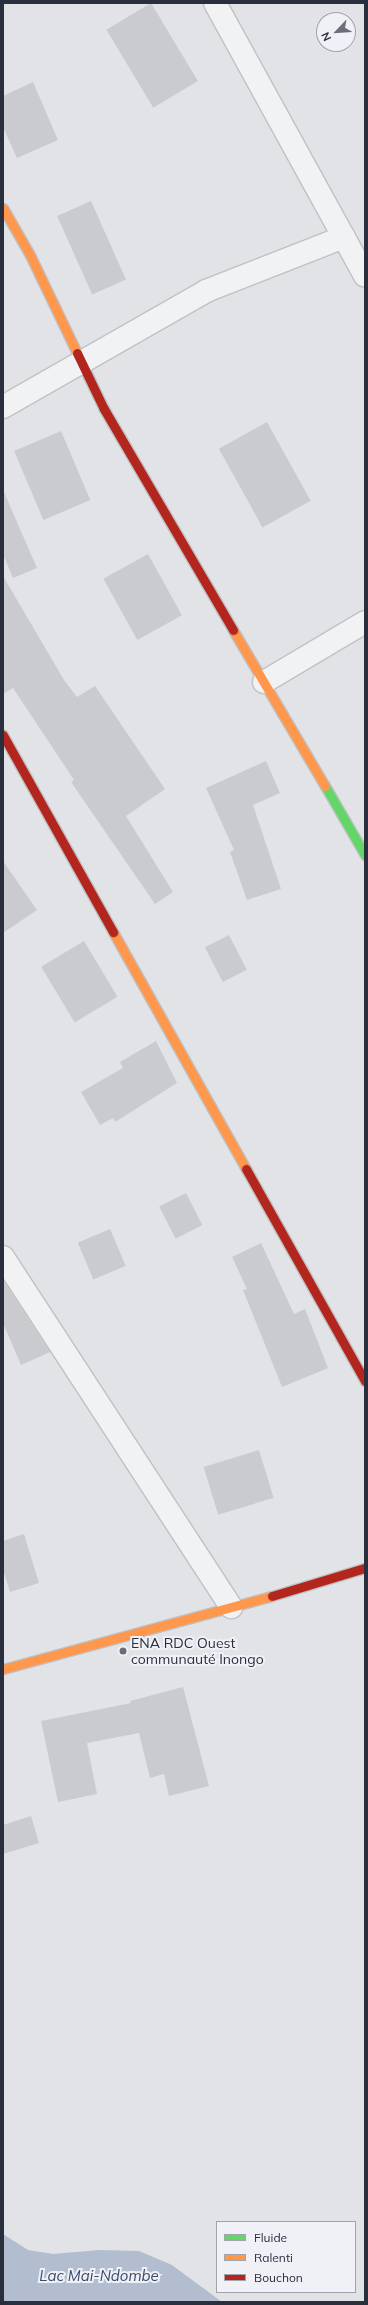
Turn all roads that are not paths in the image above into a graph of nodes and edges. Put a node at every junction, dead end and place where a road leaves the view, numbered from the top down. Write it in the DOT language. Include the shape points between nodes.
graph roads {
  1 [pos="215,3"];
  2 [pos="3,208"];
  3 [pos="344,237"];
  4 [pos="365,276"];
  5 [pos="82,362"];
  6 [pos="3,407"];
  7 [pos="365,622"];
  8 [pos="264,682"];
  9 [pos="3,735"];
  10 [pos="365,855"];
  11 [pos="3,1257"];
  12 [pos="365,1381"];
  13 [pos="365,1568"];
  14 [pos="231,1607"];
  15 [pos="3,1669"];
  1 -- 3 [label="street"];
  2 -- 5 [label="street" via="30,255"];
  3 -- 4 [label="street"];
  3 -- 5 [label="street" via="206,291"];
  5 -- 6 [label="street"];
  5 -- 8 [label="street" via="104,409"];
  7 -- 8 [label="street"];
  8 -- 10 [label="street"];
  9 -- 12 [label="street"];
  11 -- 14 [label="street"];
  13 -- 14 [label="street"];
  14 -- 15 [label="street"];
}
